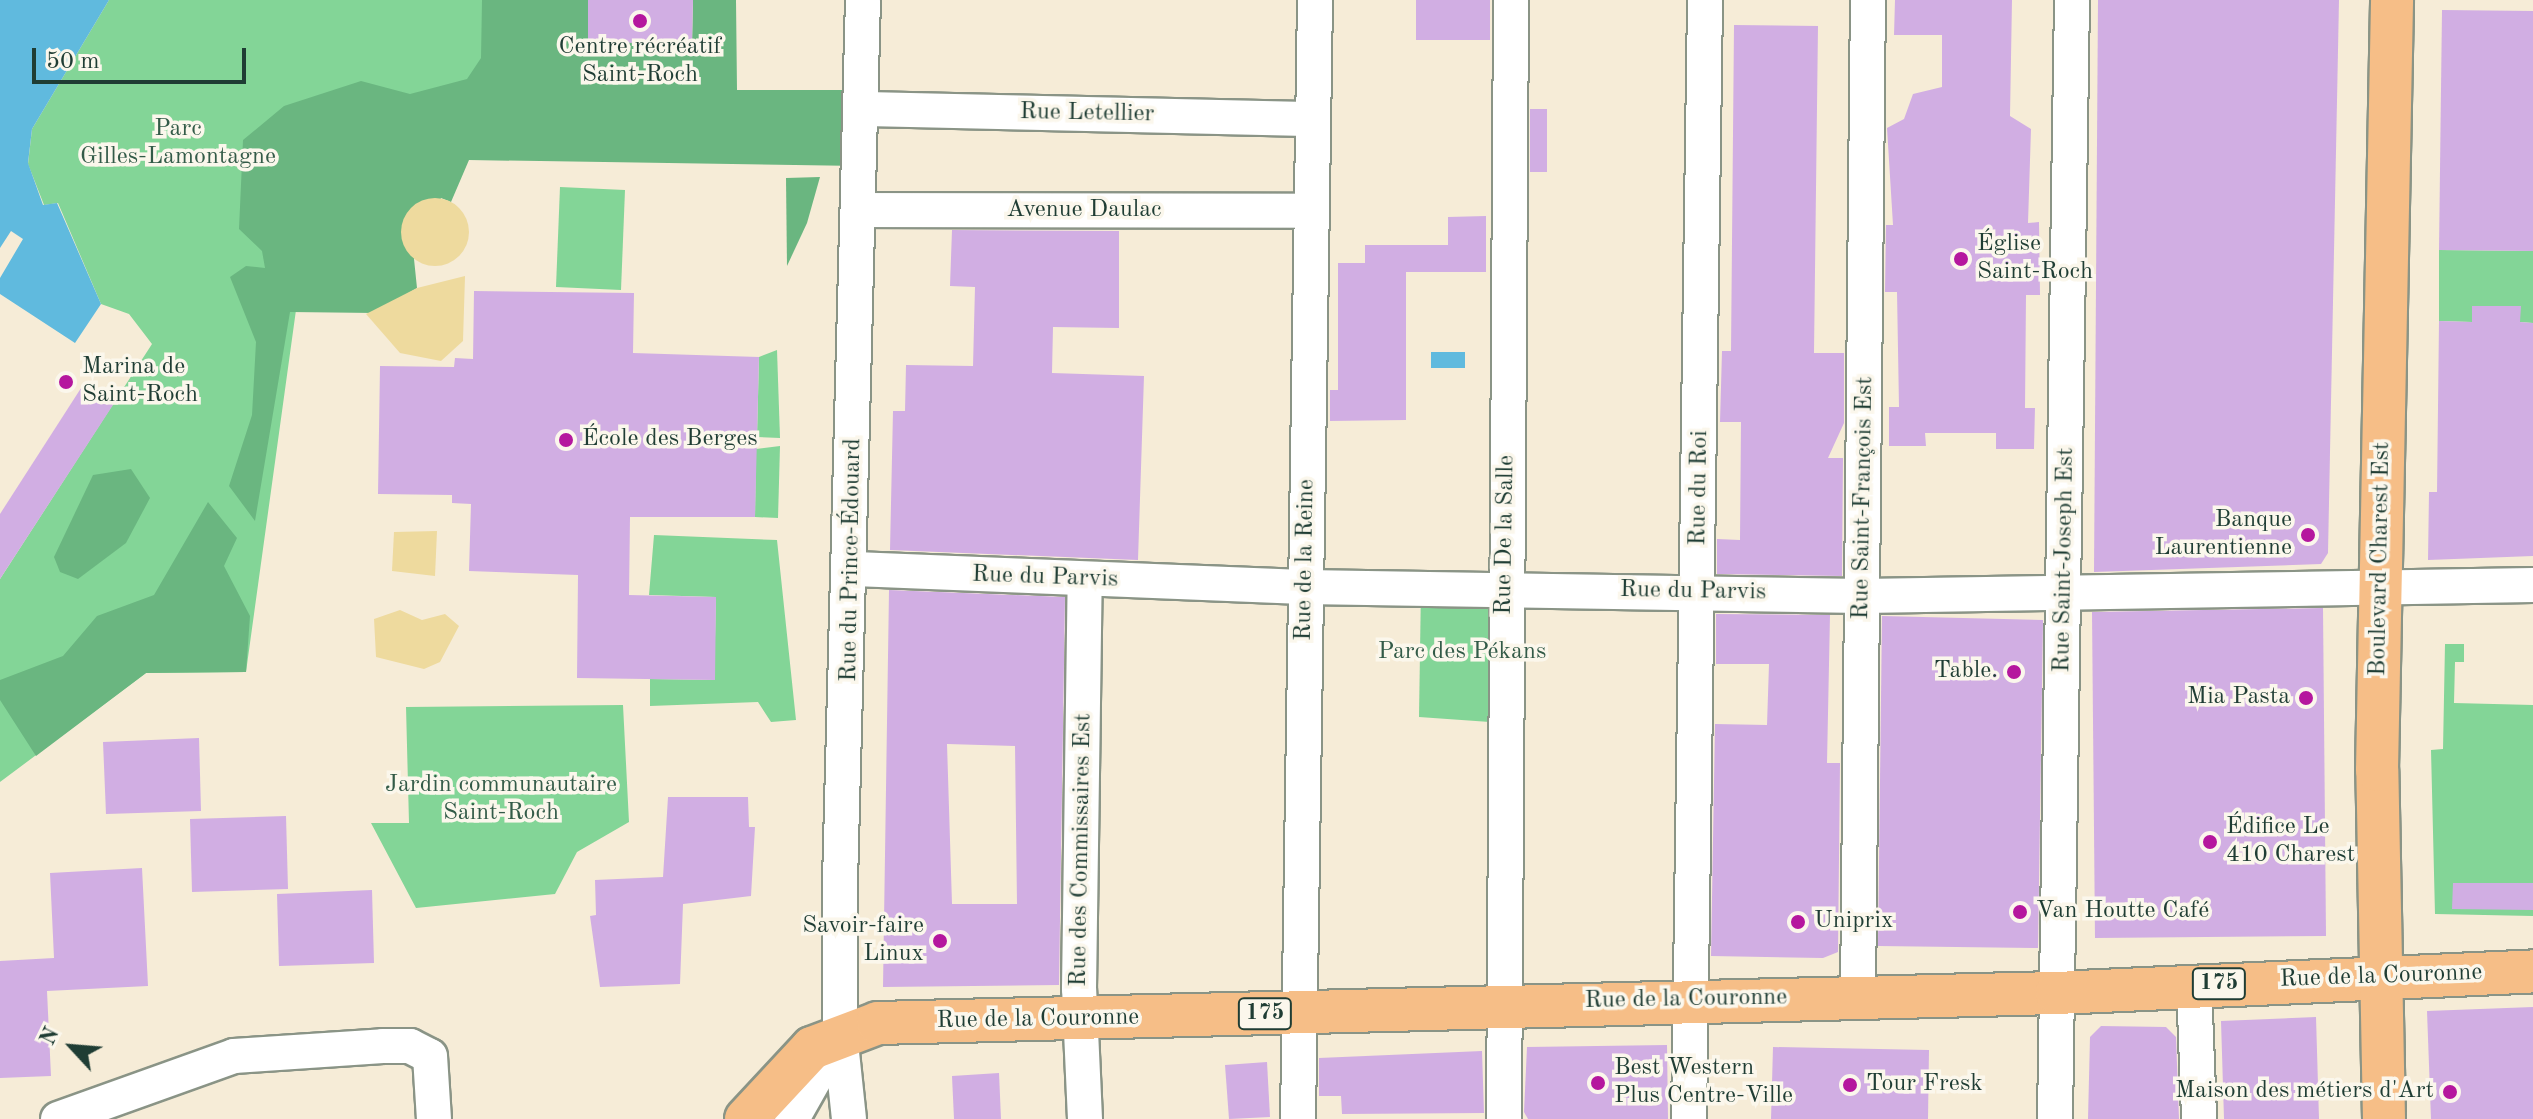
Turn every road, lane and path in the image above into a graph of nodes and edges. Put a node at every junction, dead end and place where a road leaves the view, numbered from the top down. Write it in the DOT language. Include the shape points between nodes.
graph roads {
  1 [pos="863,0"];
  2 [pos="1315,0"];
  3 [pos="1511,0"];
  4 [pos="1705,0"];
  5 [pos="1868,0"];
  6 [pos="2072,0"];
  7 [pos="2392,0"];
  8 [pos="861,109"];
  9 [pos="1312,119"];
  10 [pos="860,210"];
  11 [pos="1308,211"];
  12 [pos="853,569"];
  13 [pos="1085,580"];
  14 [pos="2533,585"];
  15 [pos="1305,587"];
  16 [pos="1505,589"];
  17 [pos="2380,589"];
  18 [pos="1699,592"];
  19 [pos="2065,594"];
  20 [pos="1863,596"];
  21 [pos="2533,971"];
  22 [pos="2381,975"];
  23 [pos="2194,986"];
  24 [pos="2057,993"];
  25 [pos="1858,997"];
  26 [pos="1692,1000"];
  27 [pos="1504,1005"];
  28 [pos="1299,1013"];
  29 [pos="1081,1020"];
  30 [pos="840,1034"];
  31 [pos="58,1119"];
  32 [pos="434,1119"];
  33 [pos="746,1119"];
  34 [pos="792,1119"];
  35 [pos="849,1119"];
  36 [pos="1085,1119"];
  37 [pos="1298,1119"];
  38 [pos="1504,1119"];
  39 [pos="1689,1119"];
  40 [pos="2055,1119"];
  41 [pos="2199,1119"];
  42 [pos="2384,1119"];
  1 -- 8 [label="street, Rue du Prince-Édouard"];
  2 -- 9 [label="street, Rue de la Reine"];
  3 -- 16 [label="street, Rue De la Salle"];
  4 -- 18 [label="street, Rue du Roi"];
  5 -- 20 [label="street, Rue Saint-François Est"];
  6 -- 19 [label="street, Rue Saint-Joseph Est"];
  7 -- 17 [label="main road, Boulevard Charest Est"];
  8 -- 9 [label="street, Rue Letellier"];
  8 -- 10 [label="street, Rue du Prince-Édouard"];
  9 -- 11 [label="street, Rue de la Reine"];
  10 -- 11 [label="street, Avenue Daulac"];
  10 -- 12 [label="street, Rue du Prince-Édouard"];
  11 -- 15 [label="street, Rue de la Reine"];
  12 -- 13 [label="street, Rue du Parvis"];
  12 -- 30 [label="street, Rue du Prince-Édouard"];
  13 -- 15 [label="street, Rue du Parvis"];
  13 -- 29 [label="street, Rue des Commissaires Est"];
  14 -- 17 [label="street, Rue du Parvis"];
  15 -- 16 [label="street, Rue du Parvis"];
  15 -- 28 [label="street, Rue de la Reine"];
  16 -- 18 [label="street, Rue du Parvis"];
  16 -- 27 [label="street, Rue De la Salle"];
  17 -- 19 [label="street, Rue du Parvis"];
  17 -- 22 [label="main road, Boulevard Charest Est"];
  18 -- 20 [label="street, Rue du Parvis"];
  18 -- 26 [label="street, Rue du Roi"];
  19 -- 20 [label="street, Rue du Parvis"];
  19 -- 24 [label="street, Rue Saint-Joseph Est"];
  20 -- 25 [label="street, Rue Saint-François Est"];
  21 -- 22 [label="main road, Rue de la Couronne / 175"];
  22 -- 23 [label="main road, Rue de la Couronne / 175"];
  22 -- 42 [label="main road, Boulevard Charest Est"];
  23 -- 24 [label="main road, Rue de la Couronne / 175"];
  23 -- 41 [label="street"];
  24 -- 25 [label="main road, Rue de la Couronne / 175"];
  24 -- 40 [label="street, Rue Saint-Joseph Est"];
  25 -- 26 [label="main road, Rue de la Couronne / 175"];
  26 -- 27 [label="main road, Rue de la Couronne / 175"];
  26 -- 39 [label="street, Rue du Roi"];
  27 -- 28 [label="main road, Rue de la Couronne / 175"];
  27 -- 38 [label="street, Rue De la Salle"];
  28 -- 29 [label="main road, Rue de la Couronne / 175"];
  28 -- 37 [label="street, Rue de la Reine"];
  29 -- 30 [label="main road, Rue de la Couronne / 175" via="878,1023"];
  29 -- 36 [label="street, Rue des Commissaires Est"];
  30 -- 33 [label="main road, 175" via="812,1048"];
  30 -- 34 [label="street"];
  30 -- 35 [label="street, Rue du Prince-Édouard"];
  31 -- 32 [label="street" via="234,1056 383,1046 410,1046 430,1056"];
}
